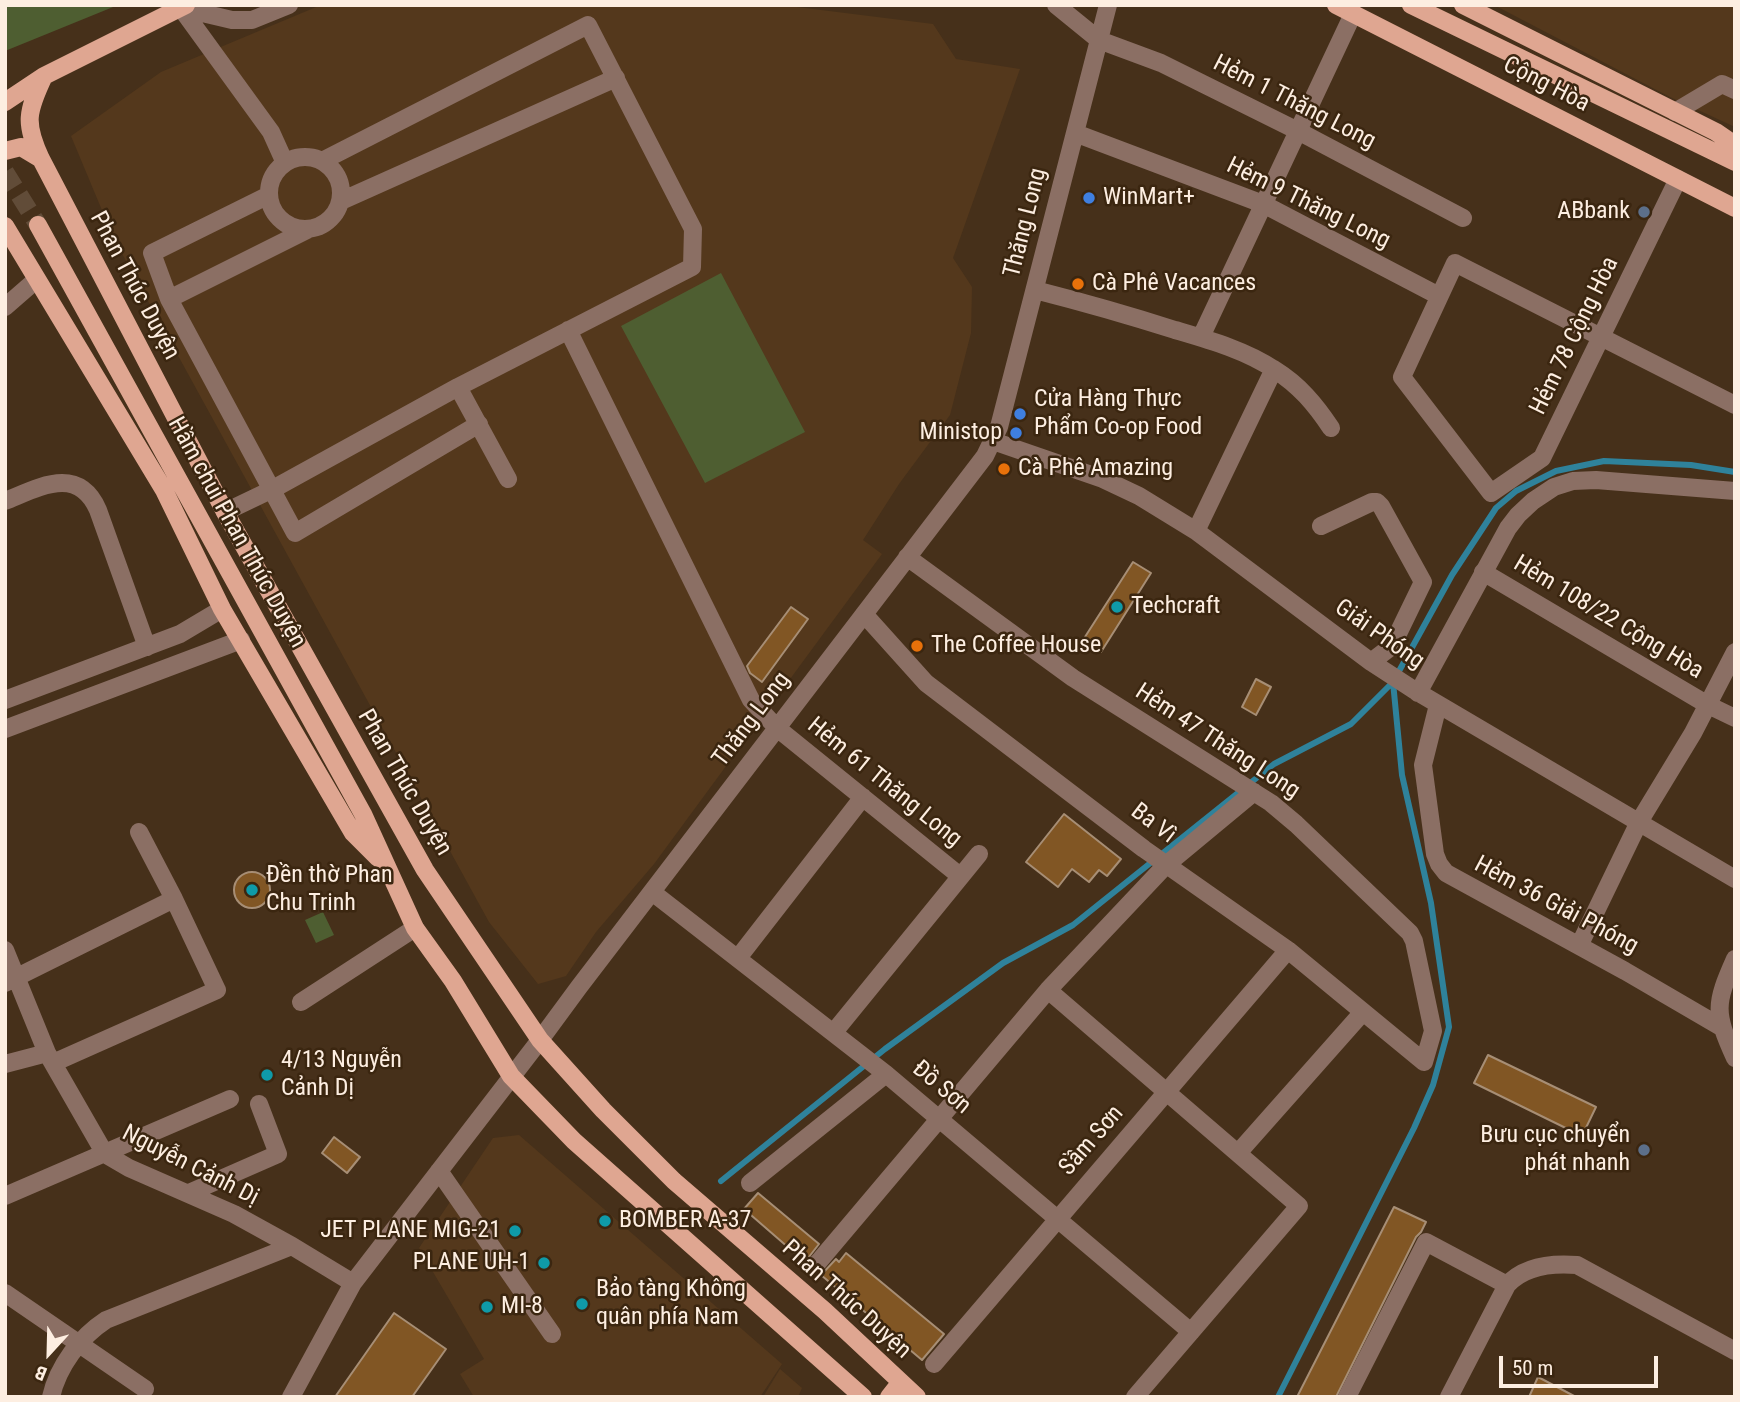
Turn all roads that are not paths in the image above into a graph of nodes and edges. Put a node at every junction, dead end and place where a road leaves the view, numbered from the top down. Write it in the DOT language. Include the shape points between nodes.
graph roads {
  1 [pos="289,5"];
  2 [pos="1056,5"];
  3 [pos="1108,5"];
  4 [pos="1336,5"];
  5 [pos="1411,5"];
  6 [pos="1463,5"];
  7 [pos="183,6"];
  8 [pos="1353,14"];
  9 [pos="1099,40"];
  10 [pos="616,78"];
  11 [pos="36,81"];
  12 [pos="5,82"];
  13 [pos="1735,90"];
  14 [pos="5,102"];
  15 [pos="1675,111"];
  16 [pos="1298,131"];
  17 [pos="1075,133"];
  18 [pos="1735,145"];
  19 [pos="5,152"];
  20 [pos="41,159"];
  21 [pos="322,161"];
  22 [pos="1735,162"];
  23 [pos="285,163"];
  24 [pos="1678,179"];
  25 [pos="269,195"];
  26 [pos="341,201"];
  27 [pos="1263,204"];
  28 [pos="1735,208"];
  29 [pos="1463,218"];
  30 [pos="38,225"];
  31 [pos="5,226"];
  32 [pos="307,230"];
  33 [pos="36,280"];
  34 [pos="1035,290"];
  35 [pos="1439,296"];
  36 [pos="169,299"];
  37 [pos="5,307"];
  38 [pos="568,330"];
  39 [pos="1201,337"];
  40 [pos="1601,339"];
  41 [pos="1274,369"];
  42 [pos="458,387"];
  43 [pos="1735,405"];
  44 [pos="479,424"];
  45 [pos="1331,428"];
  46 [pos="993,441"];
  47 [pos="508,479"];
  48 [pos="273,489"];
  49 [pos="1735,491"];
  50 [pos="5,501"];
  51 [pos="225,512"];
  52 [pos="1321,526"];
  53 [pos="1196,531"];
  54 [pos="907,557"];
  55 [pos="1483,572"];
  56 [pos="222,609"];
  57 [pos="864,614"];
  58 [pos="240,640"];
  59 [pos="147,647"];
  60 [pos="1735,652"];
  61 [pos="1371,662"];
  62 [pos="1416,692"];
  63 [pos="5,700"];
  64 [pos="1438,705"];
  65 [pos="1708,705"];
  66 [pos="1735,718"];
  67 [pos="777,728"];
  68 [pos="5,729"];
  69 [pos="1249,789"];
  70 [pos="863,797"];
  71 [pos="1639,822"];
  72 [pos="139,832"];
  73 [pos="978,854"];
  74 [pos="1166,865"];
  75 [pos="388,868"];
  76 [pos="960,876"];
  77 [pos="1735,878"];
  78 [pos="652,892"];
  79 [pos="174,900"];
  80 [pos="415,928"];
  81 [pos="1579,946"];
  82 [pos="5,950"];
  83 [pos="1287,950"];
  84 [pos="738,958"];
  85 [pos="1735,959"];
  86 [pos="11,981"];
  87 [pos="1048,990"];
  88 [pos="301,1002"];
  89 [pos="1363,1012"];
  90 [pos="1721,1027"];
  91 [pos="834,1032"];
  92 [pos="540,1040"];
  93 [pos="50,1058"];
  94 [pos="1735,1058"];
  95 [pos="1424,1062"];
  96 [pos="5,1064"];
  97 [pos="886,1074"];
  98 [pos="511,1076"];
  99 [pos="1168,1091"];
  100 [pos="230,1099"];
  101 [pos="259,1104"];
  102 [pos="941,1120"];
  103 [pos="1238,1153"];
  104 [pos="105,1154"];
  105 [pos="439,1171"];
  106 [pos="750,1184"];
  107 [pos="189,1193"];
  108 [pos="5,1196"];
  109 [pos="1058,1219"];
  110 [pos="292,1246"];
  111 [pos="815,1266"];
  112 [pos="353,1283"];
  113 [pos="1507,1285"];
  114 [pos="5,1293"];
  115 [pos="1191,1332"];
  116 [pos="552,1334"];
  117 [pos="78,1344"];
  118 [pos="1735,1351"];
  119 [pos="934,1364"];
  120 [pos="145,1389"];
  121 [pos="895,1390"];
  122 [pos="51,1397"];
  123 [pos="291,1397"];
  124 [pos="863,1397"];
  125 [pos="917,1397"];
  126 [pos="1135,1397"];
  127 [pos="1347,1397"];
  128 [pos="1449,1397"];
  1 -- 7 [label="street" via="252,20 232,20"];
  2 -- 9 [label="street, Hẻm 1 Thăng Long"];
  3 -- 9 [label="street, Thăng Long"];
  4 -- 8 [label="main road, Cộng Hòa"];
  5 -- 22 [label="main road"];
  6 -- 15 [label="main road, Cộng Hòa"];
  7 -- 11 [label="main road"];
  7 -- 23 [label="street" via="271,132"];
  8 -- 16 [label="street"];
  8 -- 24 [label="main road, Cộng Hòa"];
  9 -- 16 [label="street, Hẻm 1 Thăng Long" via="1161,63"];
  9 -- 17 [label="street, Thăng Long"];
  10 -- 21 [label="street" via="588,25"];
  10 -- 26 [label="street"];
  10 -- 38 [label="street" via="693,229 692,267"];
  11 -- 12 [label="main road"];
  11 -- 14 [label="main road"];
  11 -- 20 [label="main road, Phan Thúc Duyện" via="29,125"];
  13 -- 15 [label="street" via="1722,84"];
  15 -- 18 [label="main road, Cộng Hòa"];
  16 -- 27 [label="street"];
  16 -- 29 [label="street, Hẻm 1 Thăng Long"];
  17 -- 27 [label="street, Hẻm 9 Thăng Long"];
  17 -- 34 [label="street, Thăng Long"];
  19 -- 20 [label="main road" via="21,147"];
  20 -- 51 [label="main road, Phan Thúc Duyện"];
  21 -- 23 [label="street" via="303,157"];
  21 -- 26 [label="street" via="338,178"];
  23 -- 25 [label="street" via="276,171"];
  24 -- 28 [label="main road, Cộng Hòa"];
  24 -- 40 [label="street, Hẻm 78 Cộng Hòa"];
  25 -- 32 [label="street" via="271,206 285,224"];
  25 -- 36 [label="street" via="152,253"];
  26 -- 32 [label="street" via="329,221"];
  27 -- 35 [label="street, Hẻm 9 Thăng Long"];
  27 -- 39 [label="street"];
  30 -- 75 [label="main road, Hầm chui Phan Thúc Duyện" via="303,703"];
  31 -- 33 [label="main road"];
  32 -- 36 [label="street"];
  33 -- 37 [label="street"];
  33 -- 56 [label="main road" via="164,490"];
  34 -- 39 [label="street"];
  34 -- 46 [label="street, Thăng Long"];
  35 -- 40 [label="street" via="1455,262"];
  35 -- 40 [label="street, Hẻm 78 Cộng Hòa" via="1402,377 1491,493 1542,458"];
  36 -- 48 [label="street"];
  38 -- 42 [label="street"];
  38 -- 67 [label="street, Hẻm 61 Thăng Long" via="751,700"];
  39 -- 41 [label="street"];
  40 -- 43 [label="street"];
  41 -- 45 [label="street" via="1303,391"];
  41 -- 53 [label="street"];
  42 -- 44 [label="street"];
  42 -- 48 [label="street"];
  44 -- 47 [label="street"];
  44 -- 48 [label="street" via="295,533"];
  46 -- 53 [label="street, Giải Phóng" via="1122,486"];
  46 -- 54 [label="street, Thăng Long"];
  48 -- 51 [label="street"];
  49 -- 55 [label="street" via="1596,480 1554,487 1533,501 1508,528"];
  50 -- 59 [label="street" via="61,481 89,495"];
  51 -- 92 [label="main road, Phan Thúc Duyện" via="425,870"];
  52 -- 61 [label="street" via="1377,502 1423,582 1392,646"];
  53 -- 61 [label="street, Giải Phóng"];
  54 -- 57 [label="street, Thăng Long"];
  54 -- 69 [label="street, Hẻm 47 Thăng Long" via="1073,678"];
  55 -- 62 [label="street"];
  55 -- 65 [label="street, Hẻm 108/22 Cộng Hòa"];
  56 -- 58 [label="main road"];
  56 -- 59 [label="street"];
  57 -- 67 [label="street, Thăng Long"];
  57 -- 74 [label="street, Ba Vì" via="926,683"];
  58 -- 68 [label="street"];
  58 -- 75 [label="main road" via="353,833"];
  59 -- 63 [label="street"];
  60 -- 65 [label="street"];
  61 -- 62 [label="street, Giải Phóng"];
  62 -- 64 [label="street, Giải Phóng"];
  64 -- 71 [label="street, Giải Phóng"];
  64 -- 81 [label="street, Hẻm 36 Giải Phóng" via="1423,765 1439,864 1455,880"];
  65 -- 66 [label="street, Hẻm 108/22 Cộng Hòa"];
  65 -- 71 [label="street"];
  67 -- 70 [label="street, Hẻm 61 Thăng Long"];
  67 -- 78 [label="street, Thăng Long"];
  69 -- 74 [label="street"];
  69 -- 95 [label="street, Hẻm 47 Thăng Long" via="1296,824 1410,933 1433,1031"];
  70 -- 76 [label="street, Hẻm 61 Thăng Long"];
  70 -- 84 [label="street"];
  71 -- 77 [label="street, Giải Phóng"];
  71 -- 81 [label="street"];
  72 -- 79 [label="street"];
  73 -- 76 [label="street"];
  74 -- 83 [label="street, Ba Vì"];
  74 -- 87 [label="street"];
  75 -- 80 [label="main road"];
  76 -- 91 [label="street"];
  78 -- 84 [label="street, Đồ Sơn"];
  78 -- 92 [label="street, Thăng Long"];
  79 -- 86 [label="street"];
  79 -- 93 [label="street" via="217,990"];
  80 -- 88 [label="street"];
  80 -- 98 [label="main road"];
  81 -- 90 [label="street, Hẻm 36 Giải Phóng"];
  82 -- 86 [label="street, Nguyễn Cảnh Dị"];
  83 -- 89 [label="street, Ba Vì"];
  83 -- 99 [label="street, Sầm Sơn"];
  84 -- 91 [label="street, Đồ Sơn"];
  85 -- 90 [label="street" via="1721,989"];
  86 -- 93 [label="street, Nguyễn Cảnh Dị"];
  87 -- 99 [label="street"];
  87 -- 102 [label="street"];
  89 -- 95 [label="street, Ba Vì"];
  89 -- 103 [label="street"];
  90 -- 94 [label="street"];
  91 -- 97 [label="street, Đồ Sơn"];
  92 -- 98 [label="street, Thăng Long"];
  92 -- 121 [label="main road, Phan Thúc Duyện" via="674,1181 825,1311"];
  93 -- 96 [label="street"];
  93 -- 104 [label="street, Nguyễn Cảnh Dị"];
  97 -- 102 [label="street, Đồ Sơn"];
  97 -- 106 [label="street"];
  98 -- 105 [label="street, Thăng Long"];
  98 -- 124 [label="main road" via="573,1141"];
  99 -- 103 [label="street"];
  99 -- 109 [label="street, Sầm Sơn"];
  100 -- 104 [label="street"];
  101 -- 107 [label="street" via="278,1154"];
  102 -- 109 [label="street, Đồ Sơn"];
  102 -- 111 [label="street"];
  103 -- 115 [label="street" via="1299,1206"];
  104 -- 107 [label="street, Nguyễn Cảnh Dị"];
  104 -- 108 [label="street"];
  105 -- 112 [label="street, Thăng Long"];
  105 -- 116 [label="street"];
  107 -- 110 [label="street, Nguyễn Cảnh Dị"];
  109 -- 115 [label="street, Đồ Sơn"];
  109 -- 119 [label="street, Sầm Sơn"];
  110 -- 112 [label="street, Nguyễn Cảnh Dị"];
  110 -- 117 [label="street" via="106,1320"];
  112 -- 123 [label="street, Thăng Long"];
  113 -- 118 [label="street" via="1528,1270 1577,1265"];
  113 -- 127 [label="street" via="1426,1242"];
  113 -- 128 [label="street"];
  114 -- 117 [label="street"];
  115 -- 126 [label="street"];
  117 -- 120 [label="street"];
  117 -- 122 [label="street"];
  121 -- 125 [label="main road, Phan Thúc Duyện"];
}
